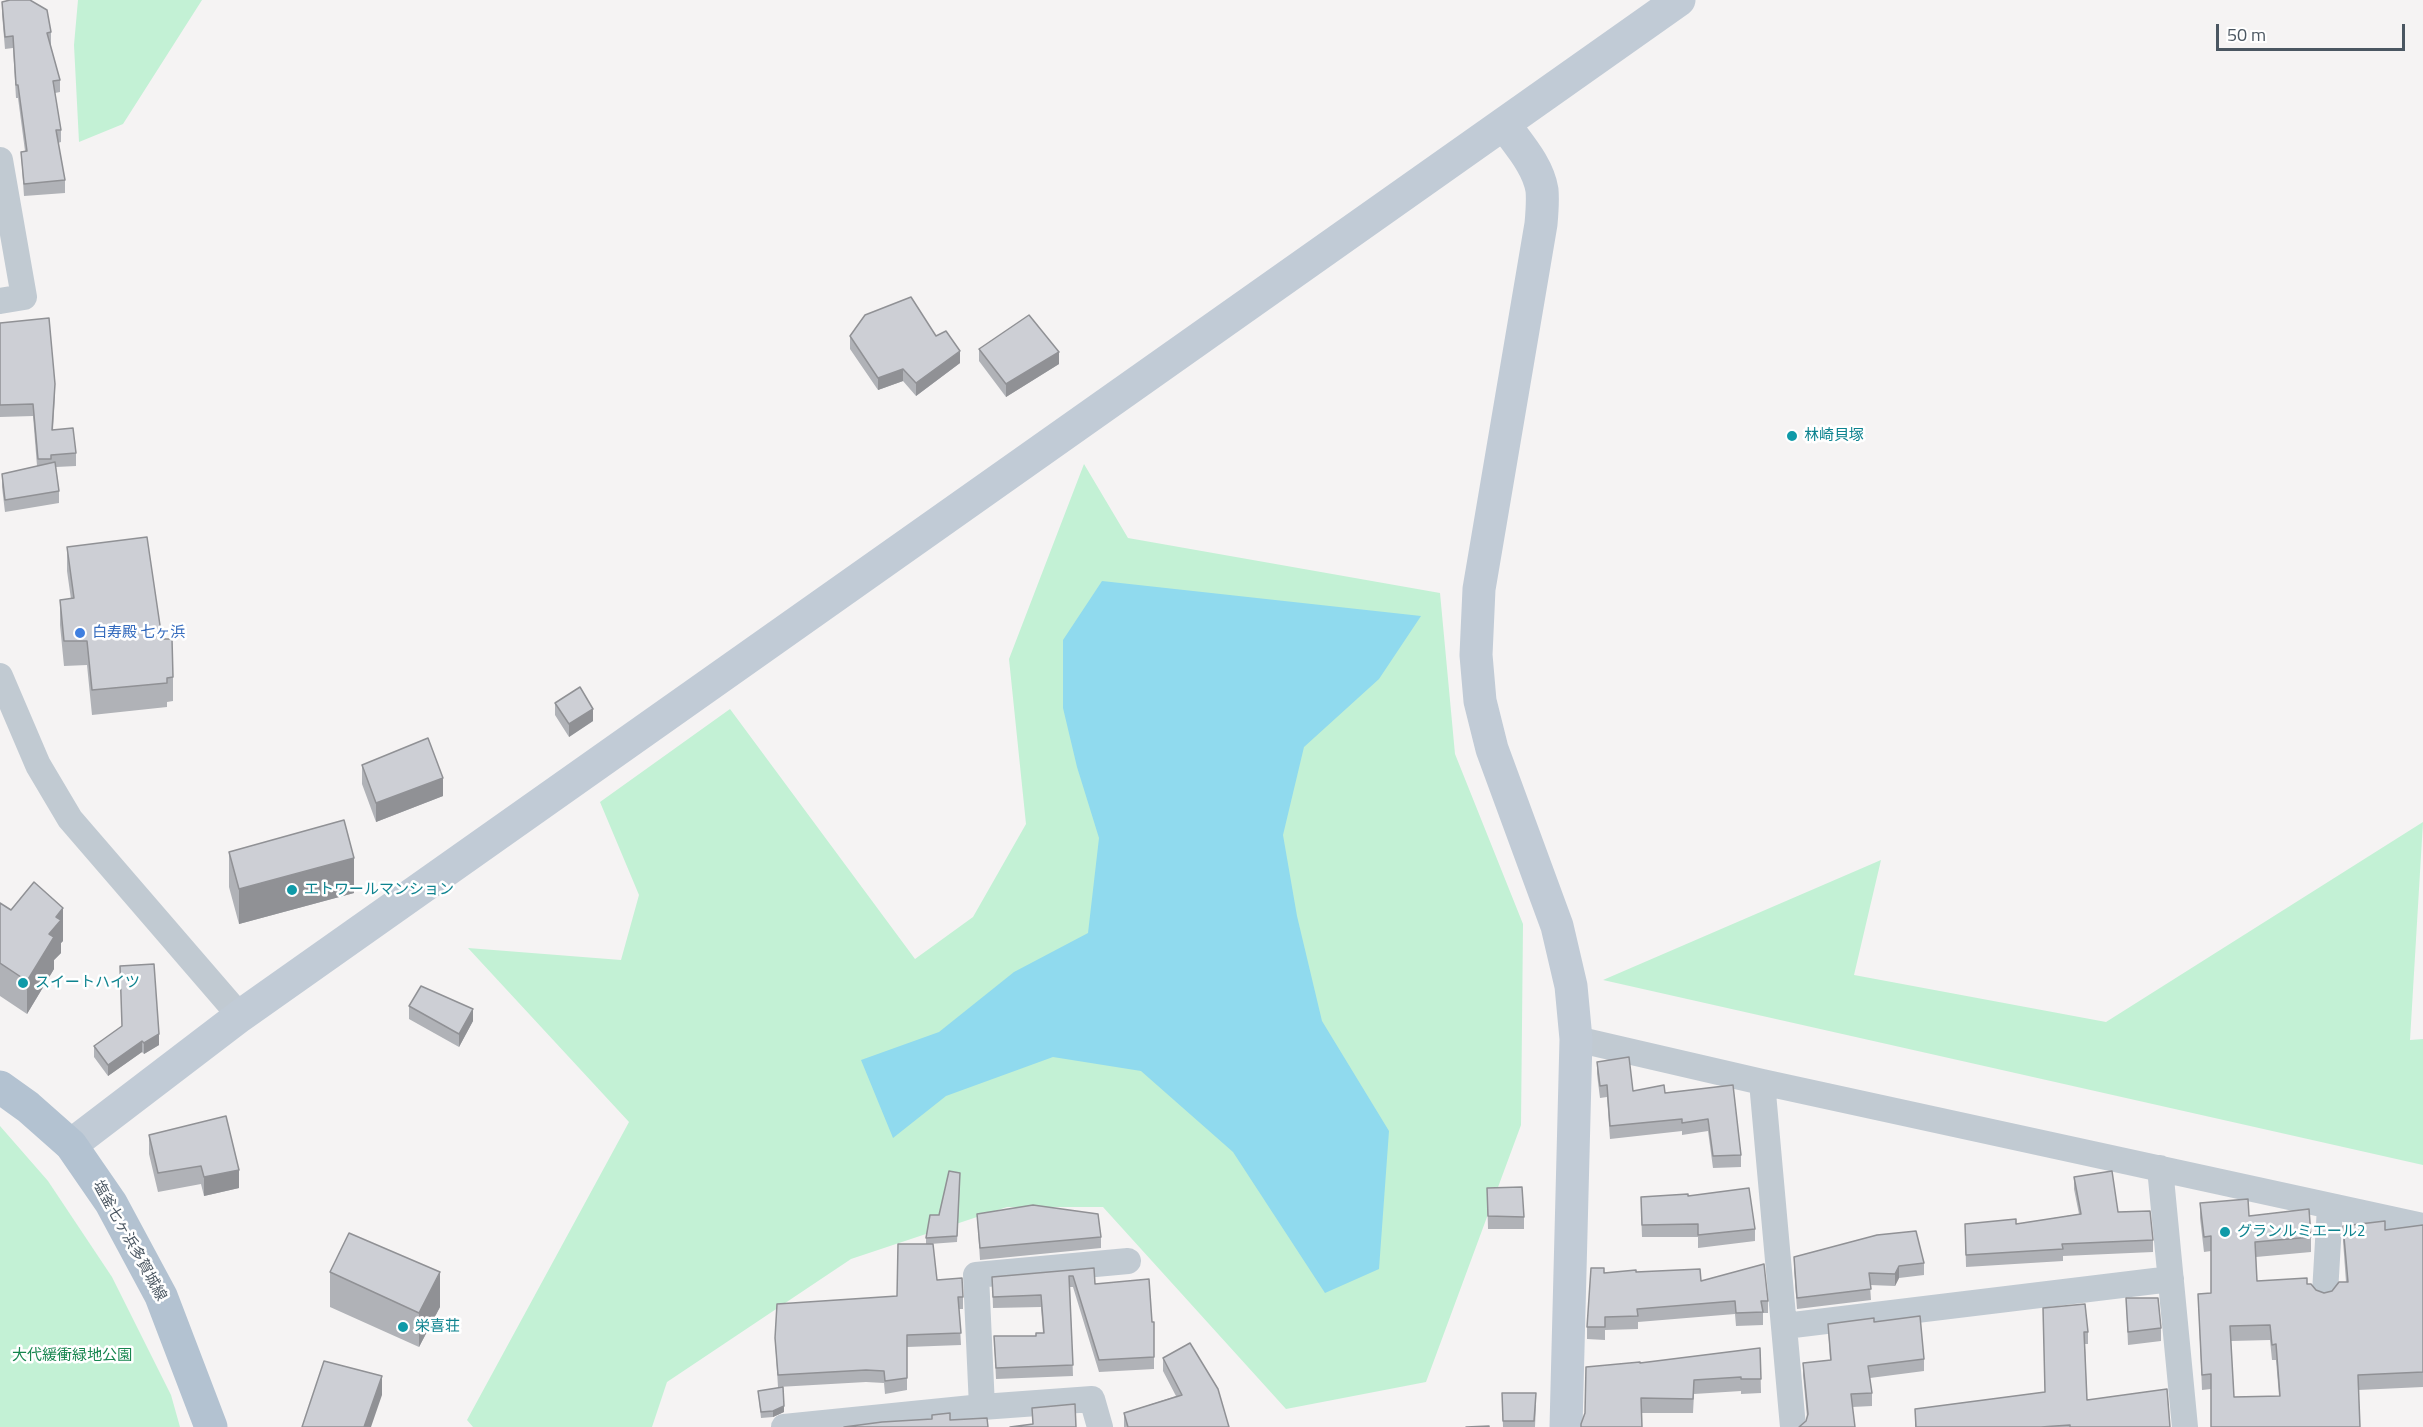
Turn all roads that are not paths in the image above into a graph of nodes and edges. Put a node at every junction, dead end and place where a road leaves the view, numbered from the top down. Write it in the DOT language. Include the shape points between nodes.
graph roads {
  1 [pos="1679,0"];
  2 [pos="1504,124"];
  3 [pos="0,160"];
  4 [pos="0,301"];
  5 [pos="0,676"];
  6 [pos="240,1016"];
  7 [pos="1576,1039"];
  8 [pos="1762,1082"];
  9 [pos="0,1088"];
  10 [pos="71,1145"];
  11 [pos="2160,1168"];
  12 [pos="2330,1207"];
  13 [pos="2423,1226"];
  14 [pos="1128,1261"];
  15 [pos="2171,1279"];
  16 [pos="2325,1293"];
  17 [pos="1785,1326"];
  18 [pos="982,1407"];
  19 [pos="212,1427"];
  20 [pos="784,1427"];
  21 [pos="1100,1427"];
  22 [pos="1566,1427"];
  23 [pos="1793,1427"];
  24 [pos="2185,1427"];
  1 -- 2 [label="street"];
  2 -- 6 [label="street"];
  2 -- 7 [label="street" via="1538,177 1542,190 1541,224 1479,588 1476,655 1480,701 1492,749 1557,926 1571,986"];
  3 -- 4 [label="street" via="24,297"];
  5 -- 6 [label="street" via="38,765 70,819"];
  6 -- 10 [label="street"];
  7 -- 8 [label="street"];
  7 -- 22 [label="street"];
  8 -- 11 [label="street"];
  8 -- 17 [label="street"];
  9 -- 10 [label="main road, 塩釜七ヶ浜多賀城線"];
  10 -- 19 [label="main road, 塩釜七ヶ浜多賀城線" via="111,1203 161,1296"];
  11 -- 12 [label="street"];
  11 -- 15 [label="street"];
  12 -- 13 [label="street"];
  12 -- 16 [label="street"];
  14 -- 18 [label="street" via="976,1275"];
  15 -- 17 [label="street"];
  15 -- 24 [label="street"];
  17 -- 23 [label="street"];
  18 -- 20 [label="street"];
  18 -- 21 [label="street" via="1092,1399"];
}
